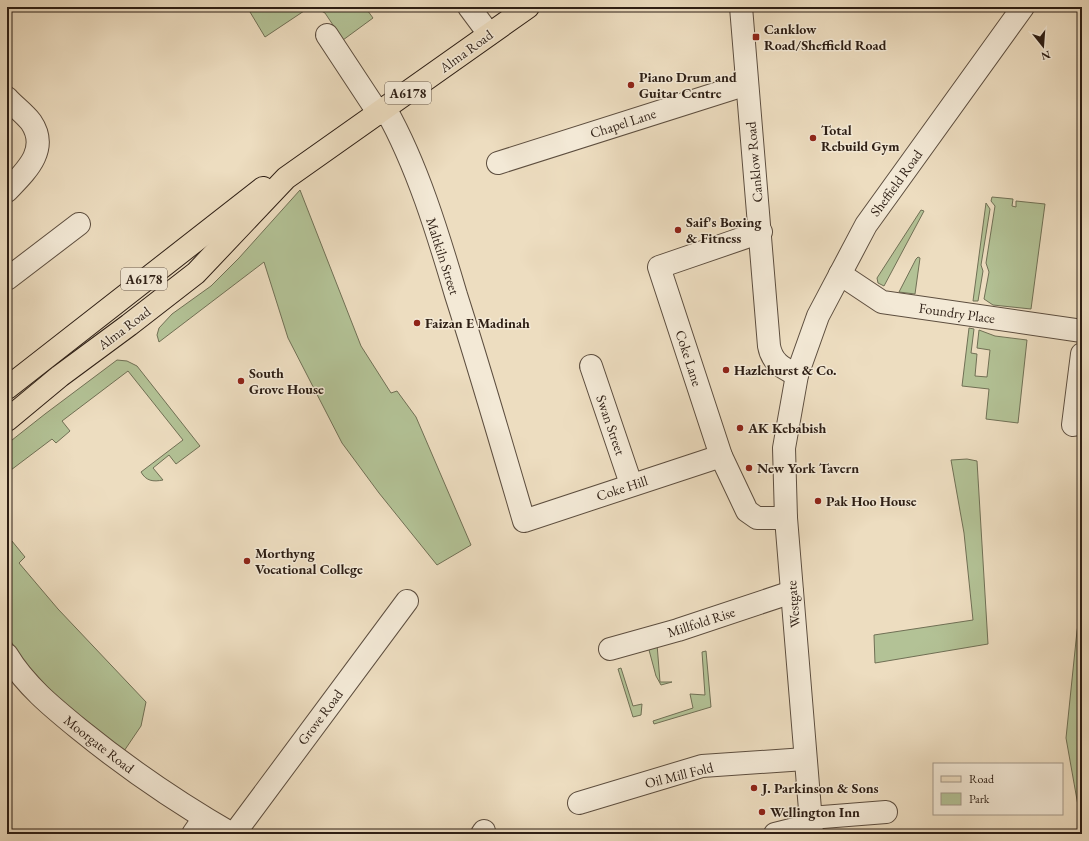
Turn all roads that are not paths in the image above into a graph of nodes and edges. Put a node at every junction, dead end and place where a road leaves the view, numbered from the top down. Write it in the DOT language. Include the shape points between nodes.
graph roads {
  1 [pos="469,7"];
  2 [pos="528,7"];
  3 [pos="741,7"];
  4 [pos="1023,7"];
  5 [pos="489,34"];
  6 [pos="327,35"];
  7 [pos="747,84"];
  8 [pos="7,98"];
  9 [pos="382,112"];
  10 [pos="498,163"];
  11 [pos="286,178"];
  12 [pos="7,190"];
  13 [pos="79,224"];
  14 [pos="761,232"];
  15 [pos="216,252"];
  16 [pos="157,270"];
  17 [pos="840,274"];
  18 [pos="7,279"];
  19 [pos="129,325"];
  20 [pos="1082,331"];
  21 [pos="1082,354"];
  22 [pos="41,362"];
  23 [pos="591,366"];
  24 [pos="797,374"];
  25 [pos="7,388"];
  26 [pos="7,420"];
  27 [pos="1073,425"];
  28 [pos="722,456"];
  29 [pos="631,484"];
  30 [pos="786,518"];
  31 [pos="524,521"];
  32 [pos="792,592"];
  33 [pos="407,601"];
  34 [pos="610,649"];
  35 [pos="7,655"];
  36 [pos="806,759"];
  37 [pos="579,803"];
  38 [pos="886,812"];
  39 [pos="199,826"];
  40 [pos="811,826"];
  41 [pos="233,834"];
  42 [pos="775,834"];
  1 -- 5 [label="street"];
  2 -- 5 [label="main road, Alma Road / A6178"];
  3 -- 7 [label="street, Canklow Road"];
  4 -- 17 [label="street, Sheffield Road" via="866,225"];
  5 -- 9 [label="main road, Alma Road / A6178"];
  6 -- 9 [label="street, Maltkiln Street"];
  7 -- 10 [label="street, Chapel Lane"];
  7 -- 14 [label="street, Canklow Road"];
  8 -- 12 [label="street" via="31,122 37,146 30,168"];
  9 -- 11 [label="main road, Alma Road / A6178"];
  9 -- 31 [label="street, Maltkiln Street" via="400,135 439,238"];
  11 -- 15 [label="main road, Alma Road"];
  11 -- 16 [label="main road, Alma Road / A6178" via="263,188"];
  13 -- 18 [label="street"];
  14 -- 24 [label="street, Canklow Road" via="771,354 781,367"];
  14 -- 28 [label="street, Coke Lane" via="659,267"];
  15 -- 16 [label="main road, A6178" via="197,264 173,272"];
  15 -- 19 [label="main road, Alma Road" via="196,273"];
  16 -- 22 [label="main road, Alma Road / A6178"];
  17 -- 20 [label="street, Foundry Place" via="882,302"];
  17 -- 24 [label="street, Sheffield Road" via="818,316"];
  19 -- 22 [label="main road, A6178" via="114,320 107,321"];
  19 -- 26 [label="main road, Alma Road"];
  21 -- 27 [label="street"];
  22 -- 25 [label="main road, Alma Road / A6178"];
  23 -- 29 [label="street, Swan Street"];
  24 -- 30 [label="street, Westgate" via="784,448"];
  28 -- 29 [label="street, Coke Hill"];
  28 -- 30 [label="street, Coke Lane" via="751,515 756,518"];
  29 -- 31 [label="street, Coke Hill"];
  30 -- 32 [label="street, Westgate"];
  32 -- 34 [label="street, Millfold Rise" via="678,630"];
  32 -- 36 [label="street, Westgate"];
  33 -- 41 [label="street, Grove Road"];
  35 -- 39 [label="street, Moorgate Road" via="42,698"];
  36 -- 37 [label="street, Oil Mill Fold" via="702,766"];
  36 -- 40 [label="street, Westgate"];
  38 -- 40 [label="street"];
  39 -- 41 [label="street, Moorgate Road"];
  40 -- 42 [label="street"];
}
